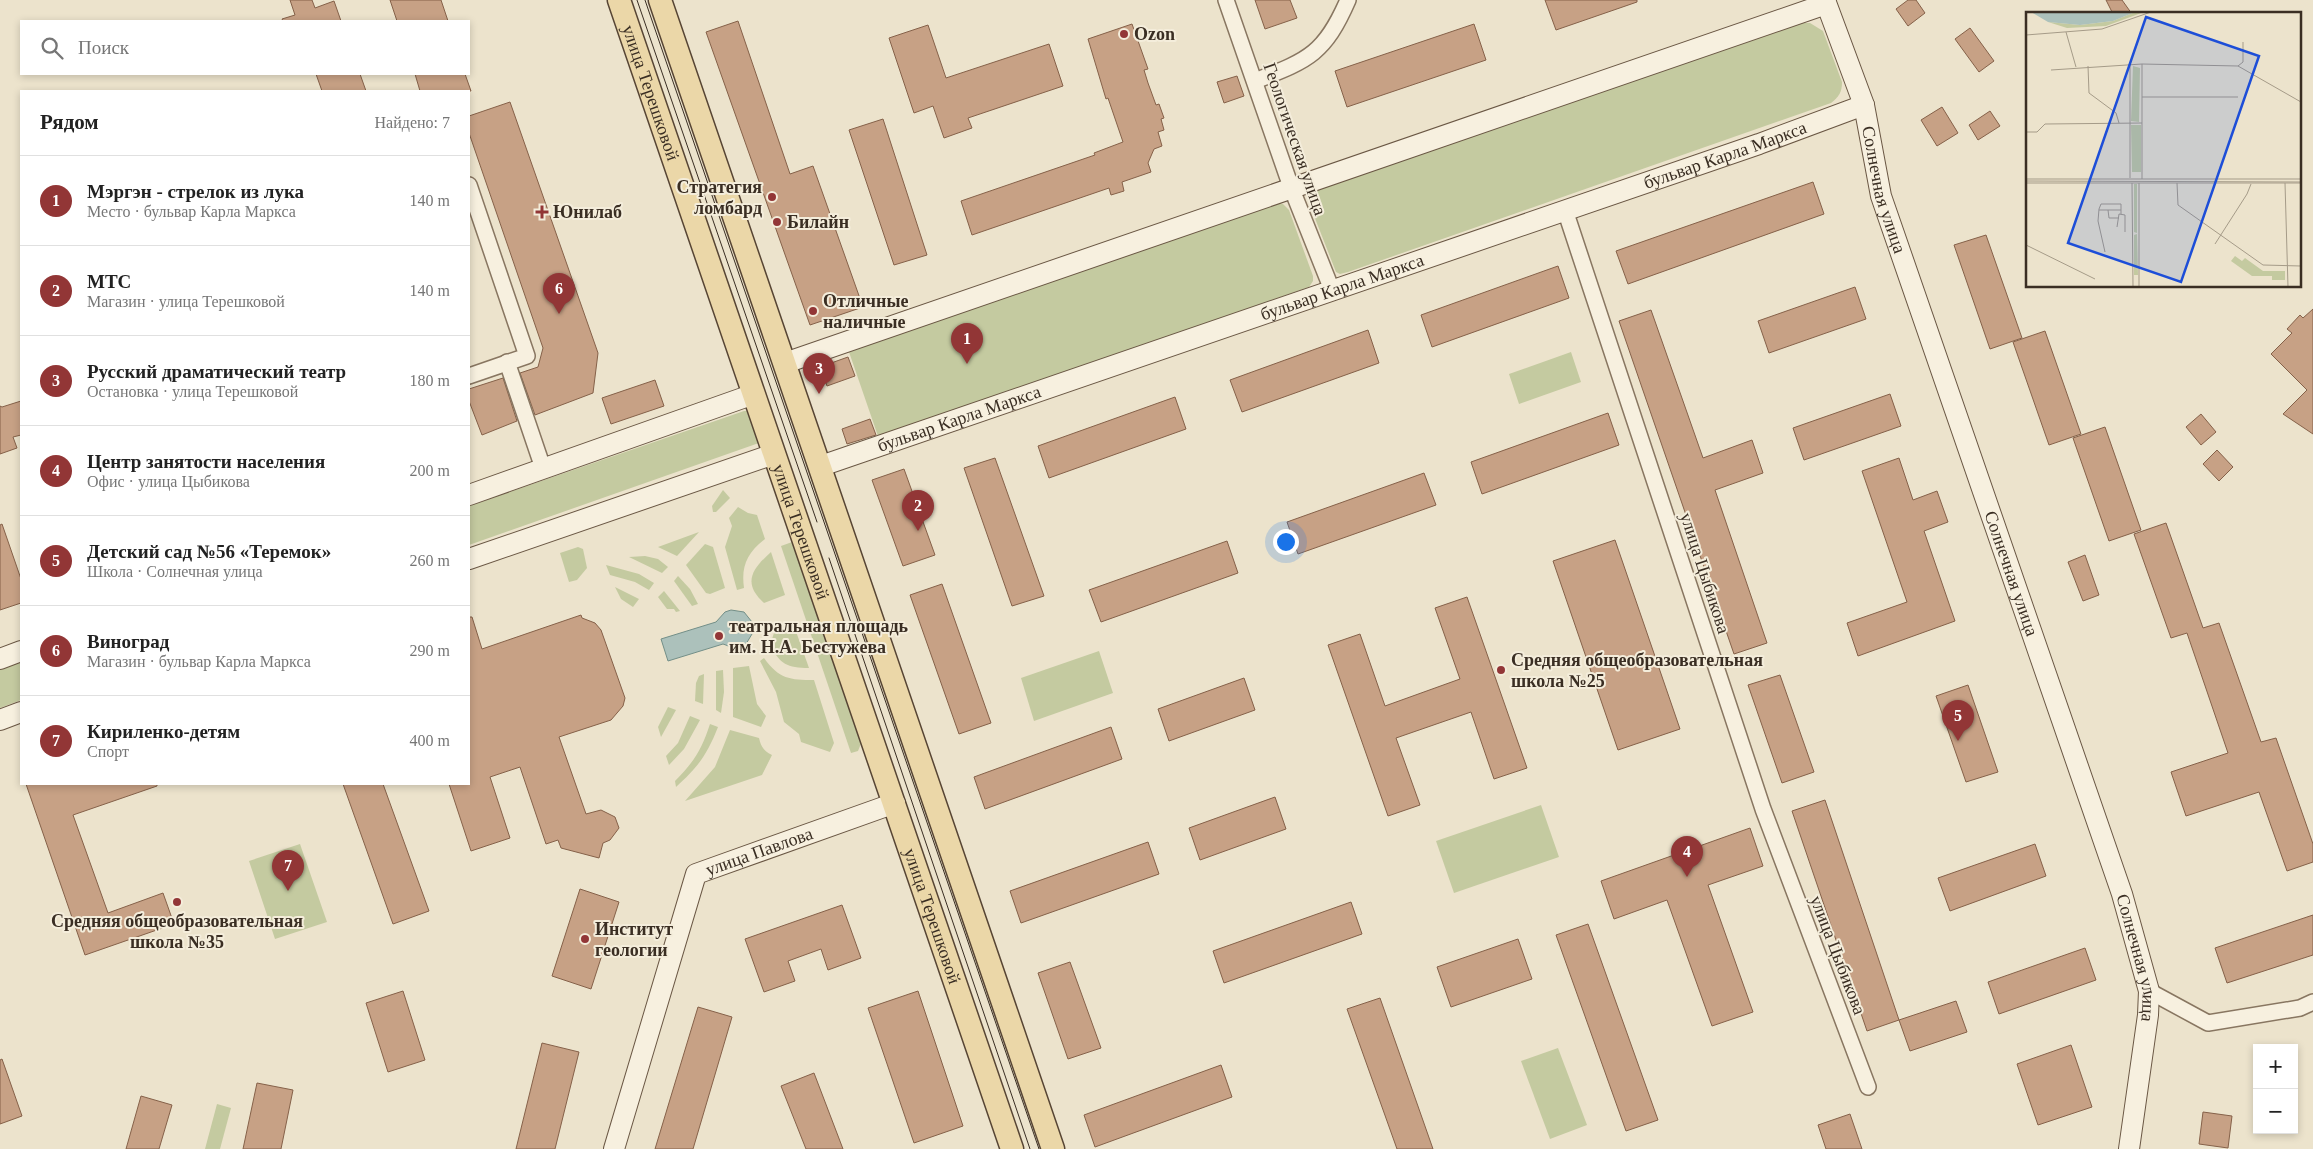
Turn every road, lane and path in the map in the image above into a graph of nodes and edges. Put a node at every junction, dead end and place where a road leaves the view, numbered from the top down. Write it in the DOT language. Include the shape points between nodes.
graph roads {
  1 [pos="619,0"];
  2 [pos="660,0"];
  3 [pos="1226,0"];
  4 [pos="1348,0"];
  5 [pos="1826,2"];
  6 [pos="1255,81"];
  7 [pos="1864,106"];
  8 [pos="1292,187"];
  9 [pos="470,188"];
  10 [pos="1565,210"];
  11 [pos="1332,290"];
  12 [pos="507,362"];
  13 [pos="785,363"];
  14 [pos="470,371"];
  15 [pos="754,394"];
  16 [pos="774,454"];
  17 [pos="821,466"];
  18 [pos="543,468"];
  19 [pos="470,495"];
  20 [pos="470,559"];
  21 [pos="20,652"];
  22 [pos="0,659"];
  23 [pos="20,712"];
  24 [pos="0,720"];
  25 [pos="931,791"];
  26 [pos="895,802"];
  27 [pos="2149,991"];
  28 [pos="2313,1002"];
  29 [pos="1868,1087"];
  30 [pos="614,1149"];
  31 [pos="1012,1149"];
  32 [pos="1052,1149"];
  33 [pos="2129,1149"];
  1 -- 15 [label="main road, улица Терешковой"];
  2 -- 13 [label="main road"];
  3 -- 6 [label="street, Геологическая улица"];
  4 -- 6 [label="street" via="1327,41 1292,66"];
  5 -- 7 [label="street, Солнечная улица"];
  5 -- 8 [label="street"];
  6 -- 8 [label="street, Геологическая улица"];
  7 -- 10 [label="street, бульвар Карла Маркса"];
  7 -- 27 [label="street, Солнечная улица" via="1881,196 2122,894"];
  8 -- 11 [label="street, Геологическая улица"];
  8 -- 13 [label="street"];
  9 -- 12 [label="street" via="527,356"];
  10 -- 11 [label="street, бульвар Карла Маркса"];
  10 -- 29 [label="street, улица Цыбикова" via="1763,809"];
  11 -- 17 [label="street, бульвар Карла Маркса"];
  12 -- 14 [label="street"];
  12 -- 18 [label="street"];
  13 -- 17 [label="main road"];
  15 -- 16 [label="main road, улица Терешковой"];
  15 -- 18 [label="street"];
  16 -- 20 [label="street"];
  16 -- 26 [label="main road, улица Терешковой"];
  17 -- 25 [label="main road"];
  18 -- 19 [label="street"];
  21 -- 22 [label="street"];
  23 -- 24 [label="street"];
  25 -- 26 [label="main road"];
  25 -- 32 [label="main road"];
  26 -- 30 [label="street, улица Павлова" via="696,874"];
  26 -- 31 [label="main road, улица Терешковой"];
  27 -- 28 [label="street" via="2208,1023 2300,1008"];
  27 -- 33 [label="street, Солнечная улица"];
}
